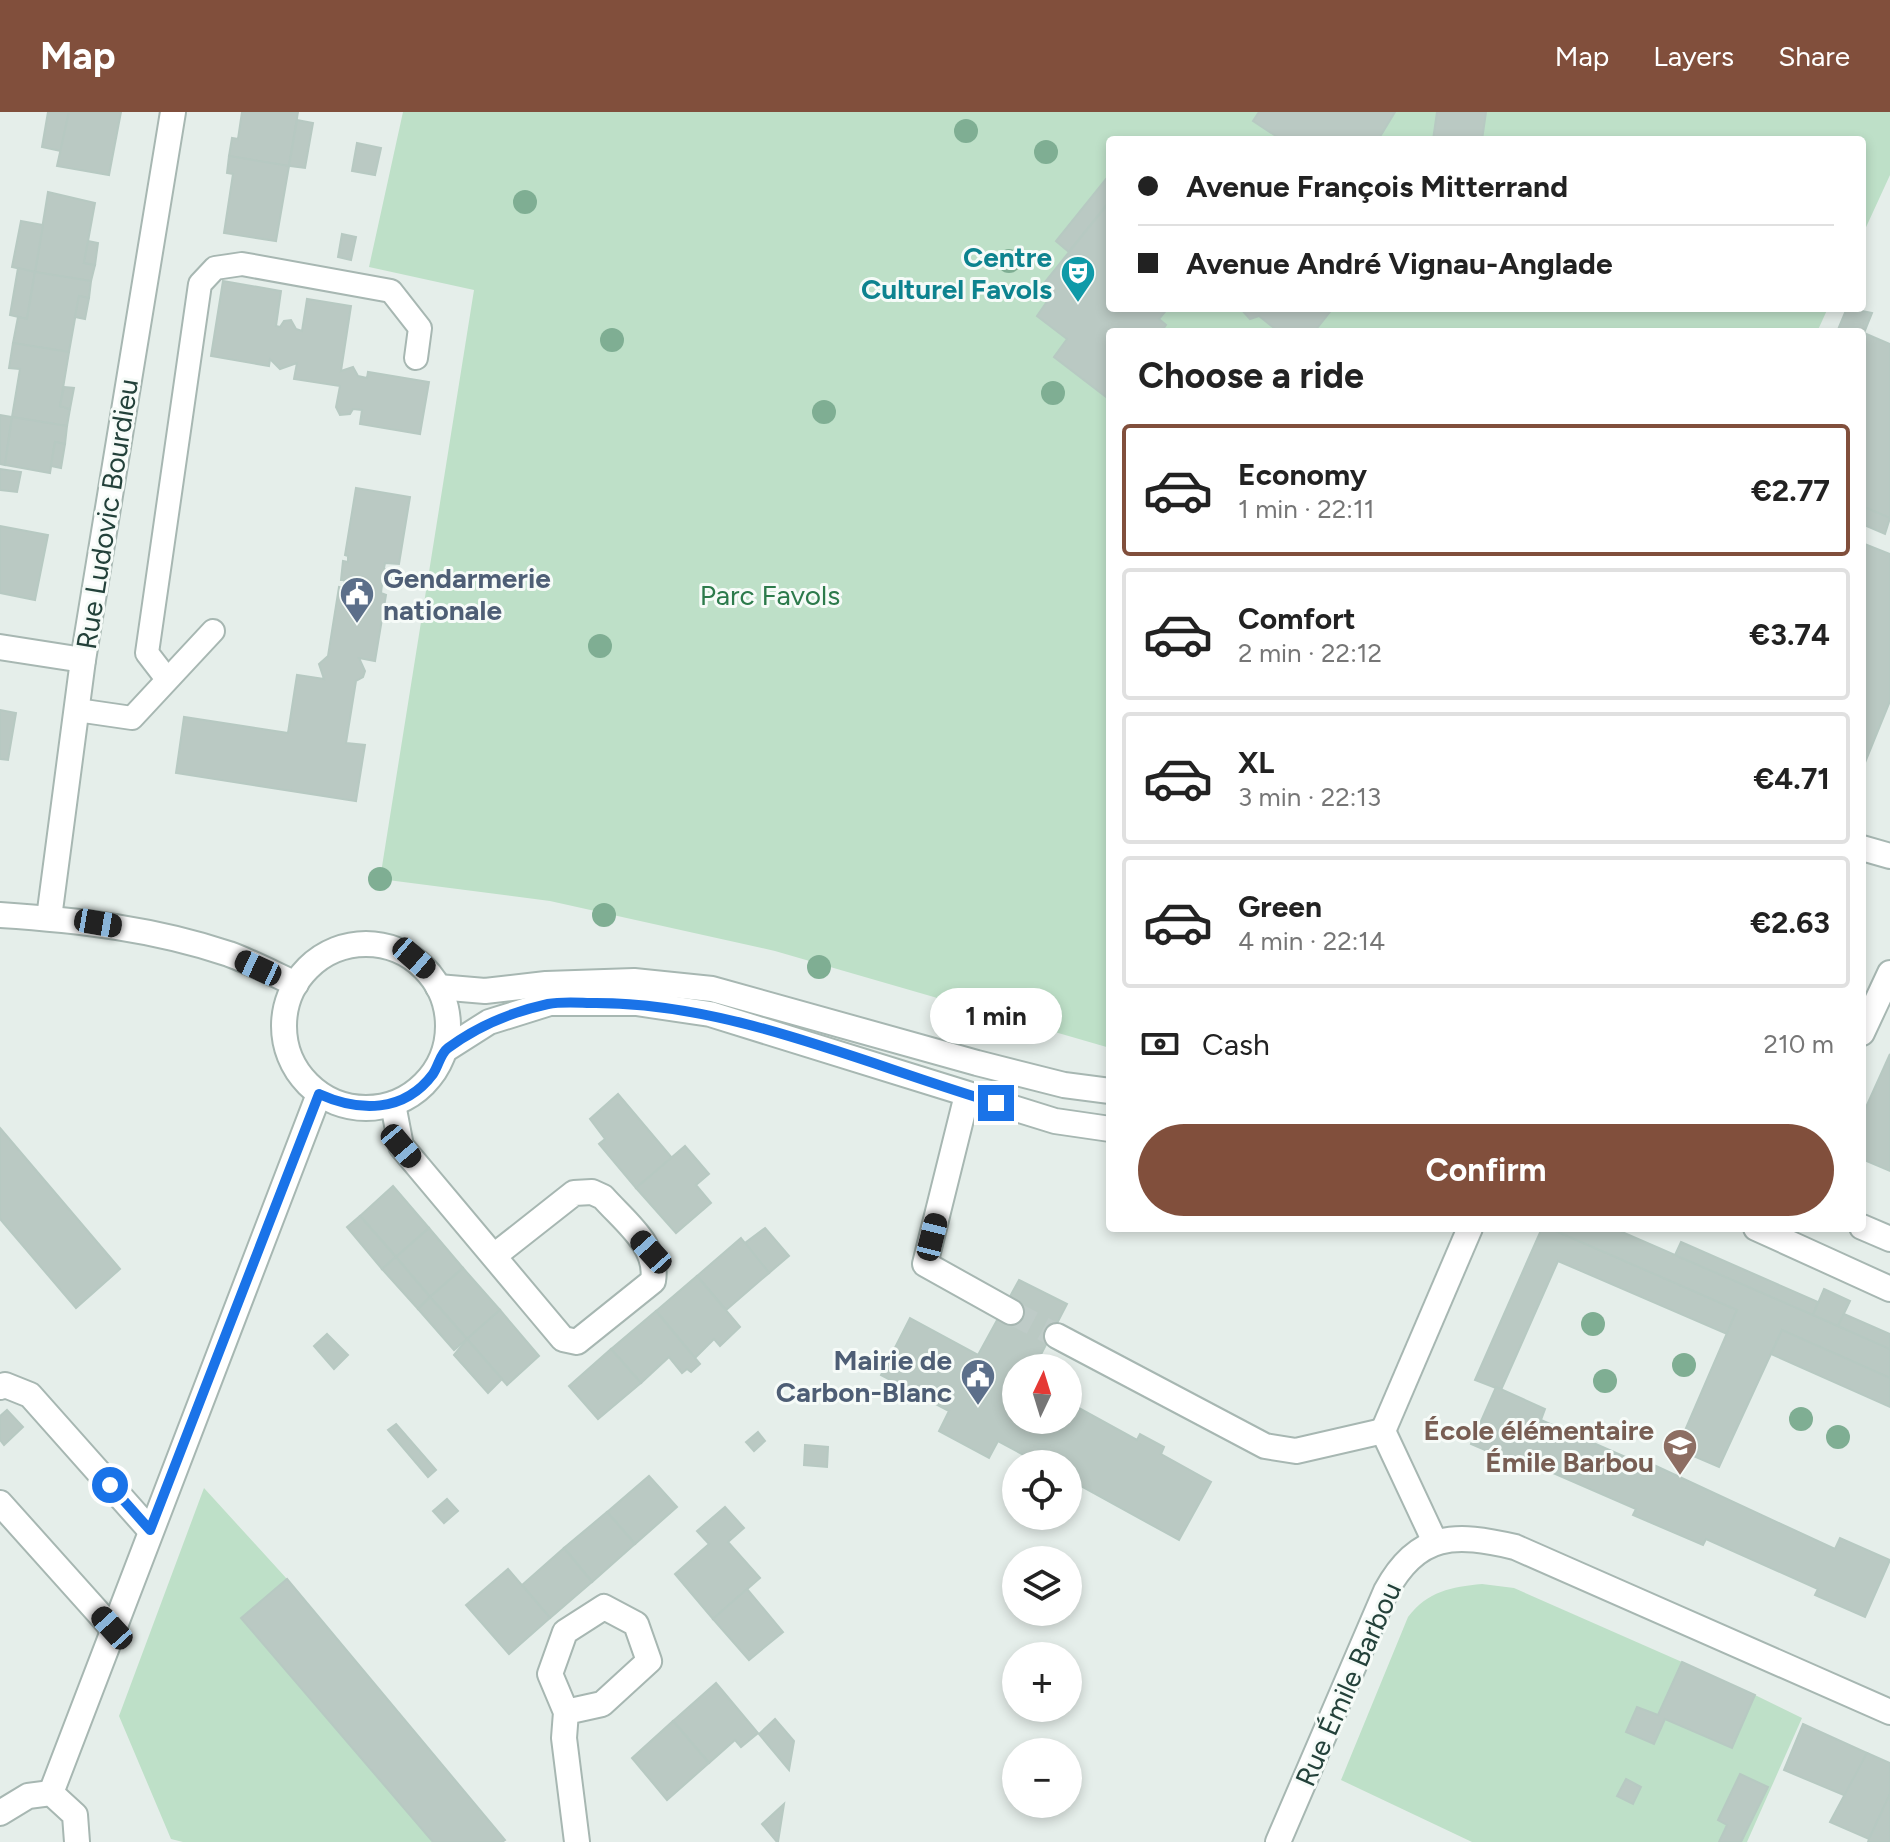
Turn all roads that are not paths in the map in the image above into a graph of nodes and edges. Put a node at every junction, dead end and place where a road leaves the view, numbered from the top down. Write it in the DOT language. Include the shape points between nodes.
graph roads {
  1 [pos="173,112"];
  2 [pos="416,358"];
  3 [pos="213,631"];
  4 [pos="0,647"];
  5 [pos="83,660"];
  6 [pos="167,679"];
  7 [pos="77,710"];
  8 [pos="1866,849"];
  9 [pos="1890,856"];
  10 [pos="0,915"];
  11 [pos="49,918"];
  12 [pos="1890,973"];
  13 [pos="296,984"];
  14 [pos="438,987"];
  15 [pos="1866,1024"];
  16 [pos="445,1050"];
  17 [pos="1106,1090"];
  18 [pos="319,1094"];
  19 [pos="967,1095"];
  20 [pos="393,1104"];
  21 [pos="1106,1128"];
  22 [pos="1866,1229"];
  23 [pos="1468,1232"];
  24 [pos="1765,1232"];
  25 [pos="1890,1239"];
  26 [pos="494,1256"];
  27 [pos="1890,1289"];
  28 [pos="1011,1312"];
  29 [pos="1057,1336"];
  30 [pos="0,1387"];
  31 [pos="1383,1431"];
  32 [pos="0,1503"];
  33 [pos="150,1530"];
  34 [pos="1435,1542"];
  35 [pos="112,1628"];
  36 [pos="566,1712"];
  37 [pos="1890,1712"];
  38 [pos="51,1793"];
  39 [pos="0,1813"];
  40 [pos="77,1842"];
  41 [pos="577,1842"];
  42 [pos="1278,1842"];
  1 -- 5 [label="street, Rue Ludovic Bourdieu"];
  2 -- 6 [label="lane" via="420,328 391,291 242,264 215,268 200,284 147,653"];
  3 -- 6 [label="lane"];
  4 -- 5 [label="street"];
  5 -- 7 [label="street, Rue Ludovic Bourdieu"];
  6 -- 7 [label="lane" via="132,718"];
  7 -- 11 [label="street, Rue Ludovic Bourdieu"];
  8 -- 9 [label="street"];
  10 -- 11 [label="street"];
  11 -- 13 [label="street" via="175,937"];
  12 -- 15 [label="street"];
  13 -- 14 [label="street" via="311,965 354,945 378,946 414,958"];
  13 -- 18 [label="street" via="286,1006 289,1055"];
  14 -- 16 [label="street" via="446,1007"];
  14 -- 17 [label="street" via="485,991 634,981 712,989 977,1063"];
  16 -- 19 [label="street" via="489,1022 550,1003 636,1003 710,1014"];
  16 -- 20 [label="street" via="415,1092"];
  18 -- 20 [label="street" via="367,1108"];
  18 -- 33 [label="street"];
  19 -- 21 [label="street" via="1055,1121"];
  19 -- 28 [label="street" via="925,1264"];
  20 -- 26 [label="street" via="401,1146"];
  22 -- 25 [label="street"];
  23 -- 31 [label="street"];
  24 -- 27 [label="street"];
  26 -- 26 [label="street" via="563,1339 577,1342 653,1281 655,1268 651,1252 603,1197 592,1192 574,1193"];
  29 -- 31 [label="street" via="1265,1446 1296,1451"];
  30 -- 33 [label="street" via="30,1395"];
  31 -- 34 [label="street"];
  32 -- 35 [label="street"];
  33 -- 35 [label="street"];
  34 -- 37 [label="street" via="1464,1539 1515,1547"];
  34 -- 42 [label="street, Rue Émile Barbou" via="1407,1558 1386,1591"];
  35 -- 38 [label="street"];
  36 -- 36 [label="street" via="602,1704 649,1661 636,1624 604,1607 565,1632 550,1674"];
  36 -- 41 [label="street" via="564,1738"];
  38 -- 39 [label="street" via="28,1796"];
  38 -- 40 [label="street" via="75,1815"];
}
